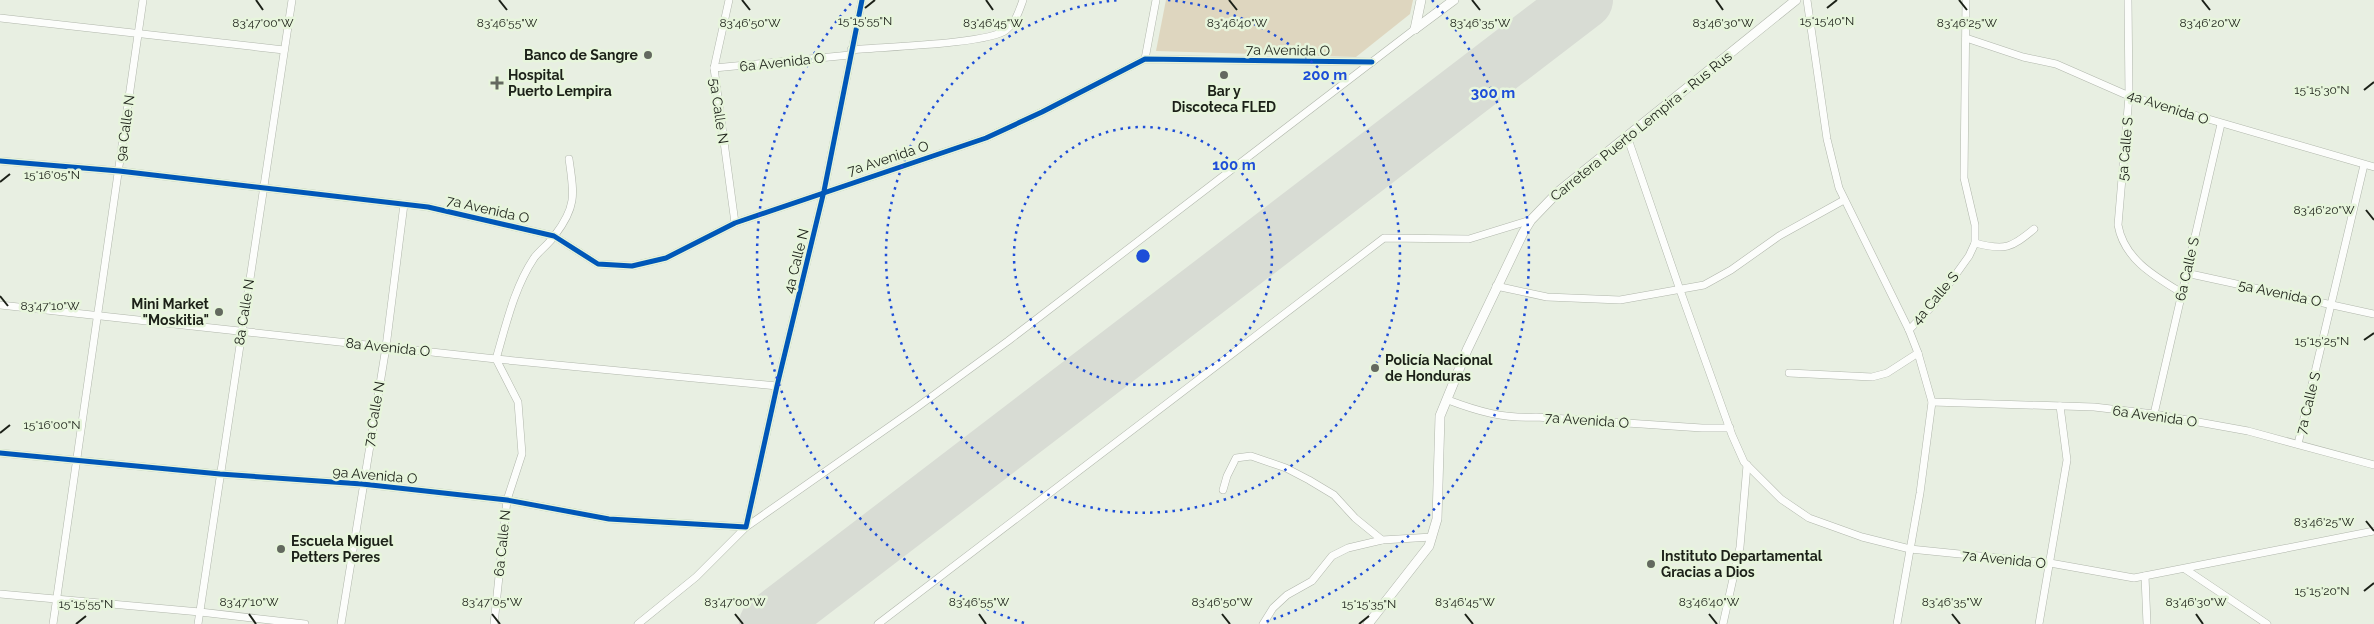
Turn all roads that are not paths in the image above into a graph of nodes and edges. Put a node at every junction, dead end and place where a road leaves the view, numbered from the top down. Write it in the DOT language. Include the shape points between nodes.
graph roads {
  1 [pos="143,0"];
  2 [pos="292,0"];
  3 [pos="729,0"];
  4 [pos="862,0"];
  5 [pos="1023,0"];
  6 [pos="1156,0"];
  7 [pos="1421,0"];
  8 [pos="1454,0"];
  9 [pos="1796,0"];
  10 [pos="1807,0"];
  11 [pos="1966,0"];
  12 [pos="2128,0"];
  13 [pos="0,18"];
  14 [pos="1415,29"];
  15 [pos="138,33"];
  16 [pos="1966,38"];
  17 [pos="284,50"];
  18 [pos="850,52"];
  19 [pos="1145,59"];
  20 [pos="1372,62"];
  21 [pos="714,68"];
  22 [pos="2129,96"];
  23 [pos="2221,124"];
  24 [pos="1627,136"];
  25 [pos="569,160"];
  26 [pos="0,161"];
  27 [pos="2364,165"];
  28 [pos="2374,167"];
  29 [pos="119,171"];
  30 [pos="263,188"];
  31 [pos="824,192"];
  32 [pos="1844,200"];
  33 [pos="404,204"];
  34 [pos="1531,220"];
  35 [pos="735,223"];
  36 [pos="2034,229"];
  37 [pos="554,236"];
  38 [pos="1975,243"];
  39 [pos="2186,272"];
  40 [pos="1496,286"];
  41 [pos="1680,290"];
  42 [pos="2182,292"];
  43 [pos="2332,304"];
  44 [pos="0,305"];
  45 [pos="2374,314"];
  46 [pos="99,315"];
  47 [pos="1909,330"];
  48 [pos="241,331"];
  49 [pos="386,347"];
  50 [pos="1918,353"];
  51 [pos="496,360"];
  52 [pos="1790,372"];
  53 [pos="777,386"];
  54 [pos="1448,400"];
  55 [pos="1932,402"];
  56 [pos="2060,406"];
  57 [pos="2154,414"];
  58 [pos="1730,428"];
  59 [pos="2298,444"];
  60 [pos="0,453"];
  61 [pos="77,461"];
  62 [pos="1747,465"];
  63 [pos="2374,465"];
  64 [pos="220,474"];
  65 [pos="362,484"];
  66 [pos="1223,490"];
  67 [pos="507,500"];
  68 [pos="746,527"];
  69 [pos="2374,531"];
  70 [pos="1432,537"];
  71 [pos="1382,540"];
  72 [pos="1910,549"];
  73 [pos="2050,563"];
  74 [pos="2185,568"];
  75 [pos="2145,576"];
  76 [pos="0,594"];
  77 [pos="57,600"];
  78 [pos="200,612"];
  79 [pos="53,624"];
  80 [pos="198,624"];
  81 [pos="305,624"];
  82 [pos="341,624"];
  83 [pos="494,624"];
  84 [pos="638,624"];
  85 [pos="878,624"];
  86 [pos="1263,624"];
  87 [pos="1368,624"];
  88 [pos="1723,624"];
  89 [pos="1897,624"];
  90 [pos="2039,624"];
  91 [pos="2147,624"];
  92 [pos="2267,624"];
  1 -- 15 [label="street, 9a Calle N"];
  2 -- 17 [label="street, 8a Calle N"];
  3 -- 21 [label="street, 5a Calle N"];
  4 -- 18 [label="street, 4a Calle N"];
  5 -- 18 [label="street, 6a Avenida O" via="1015,20 1005,31 982,38"];
  6 -- 19 [label="street"];
  7 -- 14 [label="street"];
  8 -- 14 [label="street"];
  9 -- 24 [label="street, Carretera Puerto Lempira - Rus Rus"];
  10 -- 32 [label="street" via="1827,139"];
  11 -- 16 [label="street"];
  12 -- 22 [label="street, 5a Calle S"];
  13 -- 15 [label="street"];
  14 -- 20 [label="street"];
  15 -- 17 [label="street"];
  15 -- 29 [label="street, 9a Calle N"];
  16 -- 22 [label="street, 4a Avenida O" via="2056,64"];
  16 -- 38 [label="street" via="1964,178 1975,224"];
  17 -- 30 [label="street, 8a Calle N"];
  18 -- 21 [label="street, 6a Avenida O"];
  18 -- 31 [label="street, 4a Calle N"];
  19 -- 20 [label="street, 7a Avenida O"];
  19 -- 31 [label="street, 7a Avenida O" via="986,138"];
  20 -- 68 [label="street" via="978,363"];
  21 -- 35 [label="street, 5a Calle N"];
  22 -- 23 [label="street, 4a Avenida O"];
  22 -- 42 [label="street, 5a Calle S" via="2118,225 2120,239 2146,270"];
  23 -- 27 [label="street, 4a Avenida O"];
  23 -- 39 [label="street, 6a Calle S"];
  24 -- 34 [label="street, Carretera Puerto Lempira - Rus Rus" via="1558,192"];
  24 -- 41 [label="street"];
  25 -- 37 [label="street" via="574,195 569,214"];
  26 -- 29 [label="street, 7a Avenida O"];
  27 -- 28 [label="street, 4a Avenida O"];
  27 -- 43 [label="street, 7a Calle S"];
  29 -- 30 [label="street, 7a Avenida O"];
  29 -- 46 [label="street, 9a Calle N"];
  30 -- 33 [label="street, 7a Avenida O"];
  30 -- 48 [label="street, 8a Calle N"];
  31 -- 35 [label="street, 7a Avenida O"];
  31 -- 53 [label="street, 4a Calle N"];
  32 -- 41 [label="street" via="1779,236 1704,285"];
  32 -- 47 [label="street"];
  33 -- 37 [label="street, 7a Avenida O"];
  33 -- 49 [label="street, 7a Calle N"];
  34 -- 40 [label="street, Carretera Puerto Lempira - Rus Rus"];
  34 -- 85 [label="street" via="1469,239 1384,238"];
  35 -- 37 [label="street, 7a Avenida O" via="666,258 632,266 598,264"];
  36 -- 38 [label="street" via="2015,245 1995,248"];
  37 -- 51 [label="street" via="534,258 515,297"];
  38 -- 47 [label="street, 4a Calle S" via="1936,302"];
  39 -- 42 [label="street, 6a Calle S"];
  39 -- 43 [label="street, 5a Avenida O"];
  40 -- 41 [label="street" via="1547,297 1620,300"];
  40 -- 54 [label="street, Carretera Puerto Lempira - Rus Rus"];
  41 -- 58 [label="street"];
  42 -- 57 [label="street, 6a Calle S"];
  43 -- 45 [label="street, 5a Avenida O"];
  43 -- 59 [label="street, 7a Calle S"];
  44 -- 46 [label="street, 8a Avenida O"];
  46 -- 48 [label="street, 8a Avenida O"];
  46 -- 61 [label="street"];
  47 -- 50 [label="street, 4a Calle S"];
  48 -- 49 [label="street, 8a Avenida O"];
  48 -- 64 [label="street, 8a Calle N"];
  49 -- 51 [label="street, 8a Avenida O"];
  49 -- 65 [label="street, 7a Calle N"];
  50 -- 52 [label="street" via="1887,372 1872,377"];
  50 -- 55 [label="street, 4a Calle S"];
  51 -- 53 [label="street, 8a Avenida O"];
  51 -- 67 [label="street, 6a Calle N" via="518,402 522,434 522,454"];
  53 -- 68 [label="street, 4a Calle N"];
  54 -- 58 [label="street, 7a Avenida O" via="1480,413 1517,418"];
  54 -- 70 [label="street, Carretera Puerto Lempira - Rus Rus" via="1440,416 1437,519"];
  55 -- 56 [label="street, 6a Avenida O"];
  55 -- 72 [label="street, 4a Calle S"];
  56 -- 57 [label="street, 6a Avenida O"];
  56 -- 73 [label="street" via="2067,460"];
  57 -- 59 [label="street, 6a Avenida O" via="2248,430"];
  58 -- 62 [label="street"];
  59 -- 63 [label="street, 6a Avenida O"];
  60 -- 61 [label="street, 9a Avenida O"];
  61 -- 64 [label="street, 9a Avenida O"];
  61 -- 77 [label="street"];
  62 -- 72 [label="street, 7a Avenida O" via="1781,499 1809,518 1862,537"];
  62 -- 88 [label="street" via="1740,547"];
  64 -- 65 [label="street, 9a Avenida O"];
  64 -- 78 [label="street, 8a Calle N"];
  65 -- 67 [label="street, 9a Avenida O"];
  65 -- 82 [label="street, 7a Calle N"];
  66 -- 71 [label="street" via="1236,458 1251,456 1286,468 1334,496"];
  67 -- 68 [label="street, 9a Avenida O" via="609,519"];
  67 -- 83 [label="street, 6a Calle N"];
  68 -- 84 [label="street" via="696,577"];
  69 -- 74 [label="street, 7a Avenida O"];
  70 -- 71 [label="street"];
  70 -- 87 [label="street, Carretera Puerto Lempira - Rus Rus" via="1429,546"];
  71 -- 86 [label="street" via="1348,548 1332,556 1312,581 1287,595 1273,608"];
  72 -- 73 [label="street, 7a Avenida O"];
  72 -- 89 [label="street, 4a Calle S"];
  73 -- 75 [label="street, 7a Avenida O" via="2134,578"];
  73 -- 90 [label="street"];
  74 -- 75 [label="street, 7a Avenida O"];
  74 -- 92 [label="street"];
  75 -- 91 [label="street"];
  76 -- 77 [label="street"];
  77 -- 78 [label="street"];
  77 -- 79 [label="street"];
  78 -- 80 [label="street, 8a Calle N"];
  78 -- 81 [label="street"];
}
